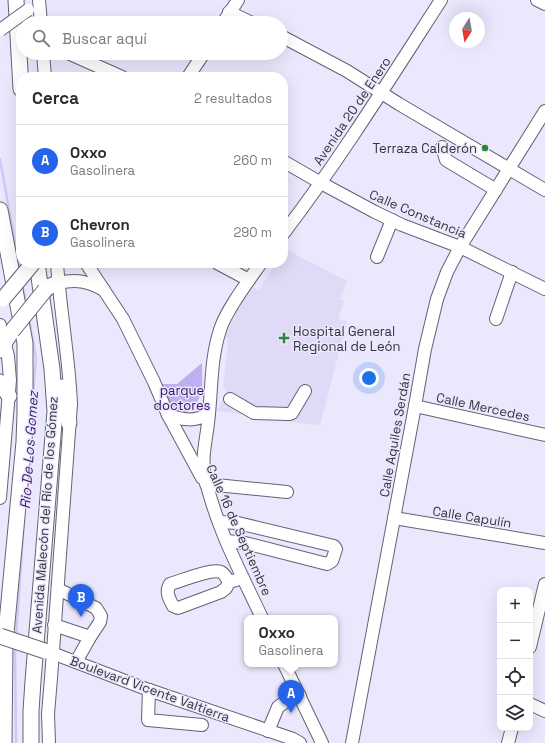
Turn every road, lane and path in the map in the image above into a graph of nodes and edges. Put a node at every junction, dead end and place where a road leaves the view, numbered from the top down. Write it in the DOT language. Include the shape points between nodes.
graph roads {
  1 [pos="16,0"];
  2 [pos="39,0"];
  3 [pos="238,0"];
  4 [pos="441,0"];
  5 [pos="537,0"];
  6 [pos="545,4"];
  7 [pos="229,12"];
  8 [pos="17,16"];
  9 [pos="20,16"];
  10 [pos="40,16"];
  11 [pos="227,16"];
  12 [pos="237,16"];
  13 [pos="16,19"];
  14 [pos="0,30"];
  15 [pos="288,40"];
  16 [pos="19,60"];
  17 [pos="44,60"];
  18 [pos="84,60"];
  19 [pos="199,60"];
  20 [pos="20,72"];
  21 [pos="45,72"];
  22 [pos="111,72"];
  23 [pos="191,72"];
  24 [pos="382,93"];
  25 [pos="545,111"];
  26 [pos="442,147"];
  27 [pos="288,164"];
  28 [pos="509,168"];
  29 [pos="321,183"];
  30 [pos="496,190"];
  31 [pos="545,190"];
  32 [pos="0,210"];
  33 [pos="392,220"];
  34 [pos="288,227"];
  35 [pos="460,247"];
  36 [pos="377,257"];
  37 [pos="29,268"];
  38 [pos="39,268"];
  39 [pos="55,268"];
  40 [pos="90,268"];
  41 [pos="226,268"];
  42 [pos="257,268"];
  43 [pos="512,272"];
  44 [pos="249,280"];
  45 [pos="545,289"];
  46 [pos="48,290"];
  47 [pos="106,291"];
  48 [pos="2,302"];
  49 [pos="496,319"];
  50 [pos="4,338"];
  51 [pos="0,382"];
  52 [pos="305,391"];
  53 [pos="211,394"];
  54 [pos="9,396"];
  55 [pos="415,406"];
  56 [pos="168,414"];
  57 [pos="209,414"];
  58 [pos="70,423"];
  59 [pos="545,435"];
  60 [pos="206,484"];
  61 [pos="287,492"];
  62 [pos="0,498"];
  63 [pos="394,518"];
  64 [pos="219,522"];
  65 [pos="227,541"];
  66 [pos="545,543"];
  67 [pos="244,578"];
  68 [pos="229,582"];
  69 [pos="545,584"];
  70 [pos="58,589"];
  71 [pos="261,615"];
  72 [pos="54,626"];
  73 [pos="533,634"];
  74 [pos="0,636"];
  75 [pos="90,637"];
  76 [pos="49,652"];
  77 [pos="76,662"];
  78 [pos="286,667"];
  79 [pos="149,690"];
  80 [pos="300,696"];
  81 [pos="533,705"];
  82 [pos="545,711"];
  83 [pos="4,715"];
  84 [pos="202,725"];
  85 [pos="268,731"];
  86 [pos="511,731"];
  87 [pos="0,734"];
  88 [pos="4,743"];
  89 [pos="31,743"];
  90 [pos="49,743"];
  91 [pos="300,743"];
  92 [pos="322,743"];
  93 [pos="352,743"];
  94 [pos="508,743"];
  1 -- 8 [label="main road"];
  2 -- 9 [label="street, bridge"];
  2 -- 10 [label="street"];
  3 -- 7 [label="street"];
  4 -- 24 [label="street, Avenida 20 de Enero"];
  5 -- 6 [label="street"];
  7 -- 11 [label="street"];
  7 -- 12 [label="street"];
  13 -- 14 [label="street, bridge"];
  15 -- 24 [label="street" via="346,70"];
  16 -- 20 [label="main road"];
  17 -- 21 [label="street"];
  18 -- 22 [label="street"];
  19 -- 23 [label="street"];
  24 -- 28 [label="street"];
  24 -- 29 [label="street, Avenida 20 de Enero"];
  25 -- 28 [label="street, Calle Aquiles Serdán"];
  26 -- 30 [label="street" via="446,160"];
  27 -- 29 [label="street, Calle Constancia"];
  28 -- 30 [label="street, Calle Aquiles Serdán"];
  28 -- 31 [label="street"];
  29 -- 33 [label="street, Calle Constancia"];
  29 -- 34 [label="street, Avenida 20 de Enero"];
  30 -- 35 [label="street, Calle Aquiles Serdán"];
  32 -- 83 [label="main road, Avenida Malecón del Río de los Gómez" via="25,343 24,442 5,644"];
  33 -- 35 [label="street, Calle Constancia"];
  33 -- 36 [label="street"];
  35 -- 43 [label="street, Calle Constancia"];
  35 -- 55 [label="street, Calle Aquiles Serdán" via="437,299"];
  37 -- 48 [label="main road, bridge"];
  38 -- 46 [label="main road, Avenida Malecón del Río de los Gómez"];
  39 -- 46 [label="street, Avenida Malecón del Río de los Gómez"];
  40 -- 47 [label="street, Calle 16 de Septiembre"];
  41 -- 44 [label="street"];
  42 -- 44 [label="street"];
  43 -- 45 [label="street, Calle Constancia"];
  43 -- 49 [label="street"];
  44 -- 53 [label="street" via="220,329 214,356"];
  46 -- 47 [label="street" via="79,281"];
  46 -- 50 [label="main road, bridge"];
  46 -- 58 [label="main road" via="61,384"];
  46 -- 58 [label="street, Avenida Malecón del Río de los Gómez" via="70,382"];
  46 -- 89 [label="main road, Avenida Malecón del Río de los Gómez" via="55,411 33,681"];
  47 -- 56 [label="street, Calle 16 de Septiembre" via="123,319"];
  50 -- 54 [label="street" via="10,368"];
  51 -- 54 [label="main road"];
  52 -- 53 [label="street" via="289,414 254,413 227,398"];
  53 -- 57 [label="street"];
  54 -- 62 [label="street"];
  55 -- 59 [label="street, Calle Mercedes"];
  55 -- 63 [label="street, Calle Aquiles Serdán"];
  56 -- 57 [label="street" via="190,420"];
  56 -- 60 [label="street, Calle 16 de Septiembre"];
  57 -- 60 [label="street" via="203,469"];
  58 -- 70 [label="street, Avenida Malecón del Río de los Gómez"];
  60 -- 61 [label="street"];
  60 -- 64 [label="street, Calle 16 de Septiembre"];
  63 -- 66 [label="street, Calle Capulín"];
  63 -- 93 [label="street, Calle Aquiles Serdán"];
  64 -- 65 [label="street, Calle 16 de Septiembre"];
  64 -- 65 [label="street" via="245,524 334,546 336,549 332,561 327,564 245,543"];
  65 -- 67 [label="street, Calle 16 de Septiembre"];
  67 -- 68 [label="street"];
  67 -- 71 [label="street, Calle 16 de Septiembre"];
  68 -- 68 [label="street" via="221,572 213,571 170,584 167,594 173,606 178,608 221,592"];
  69 -- 73 [label="street"];
  70 -- 72 [label="street, Avenida Malecón del Río de los Gómez"];
  70 -- 75 [label="street" via="96,608 100,613 100,622"];
  72 -- 75 [label="street"];
  72 -- 76 [label="street, Avenida Malecón del Río de los Gómez"];
  74 -- 76 [label="main road, Boulevard Vicente Valtierra, bridge"];
  75 -- 77 [label="street"];
  76 -- 77 [label="street, Boulevard Vicente Valtierra"];
  76 -- 90 [label="street, Avenida Malecón del Río de los Gómez"];
  77 -- 79 [label="street, Boulevard Vicente Valtierra"];
  78 -- 80 [label="street"];
  79 -- 84 [label="street" via="148,720"];
  79 -- 85 [label="street, Boulevard Vicente Valtierra"];
  80 -- 85 [label="street" via="281,703"];
  80 -- 92 [label="street"];
  81 -- 82 [label="street"];
  83 -- 87 [label="main road"];
  83 -- 88 [label="main road, Avenida Malecón del Río de los Gómez"];
  85 -- 91 [label="street, Boulevard Vicente Valtierra"];
  86 -- 94 [label="street"];
}
